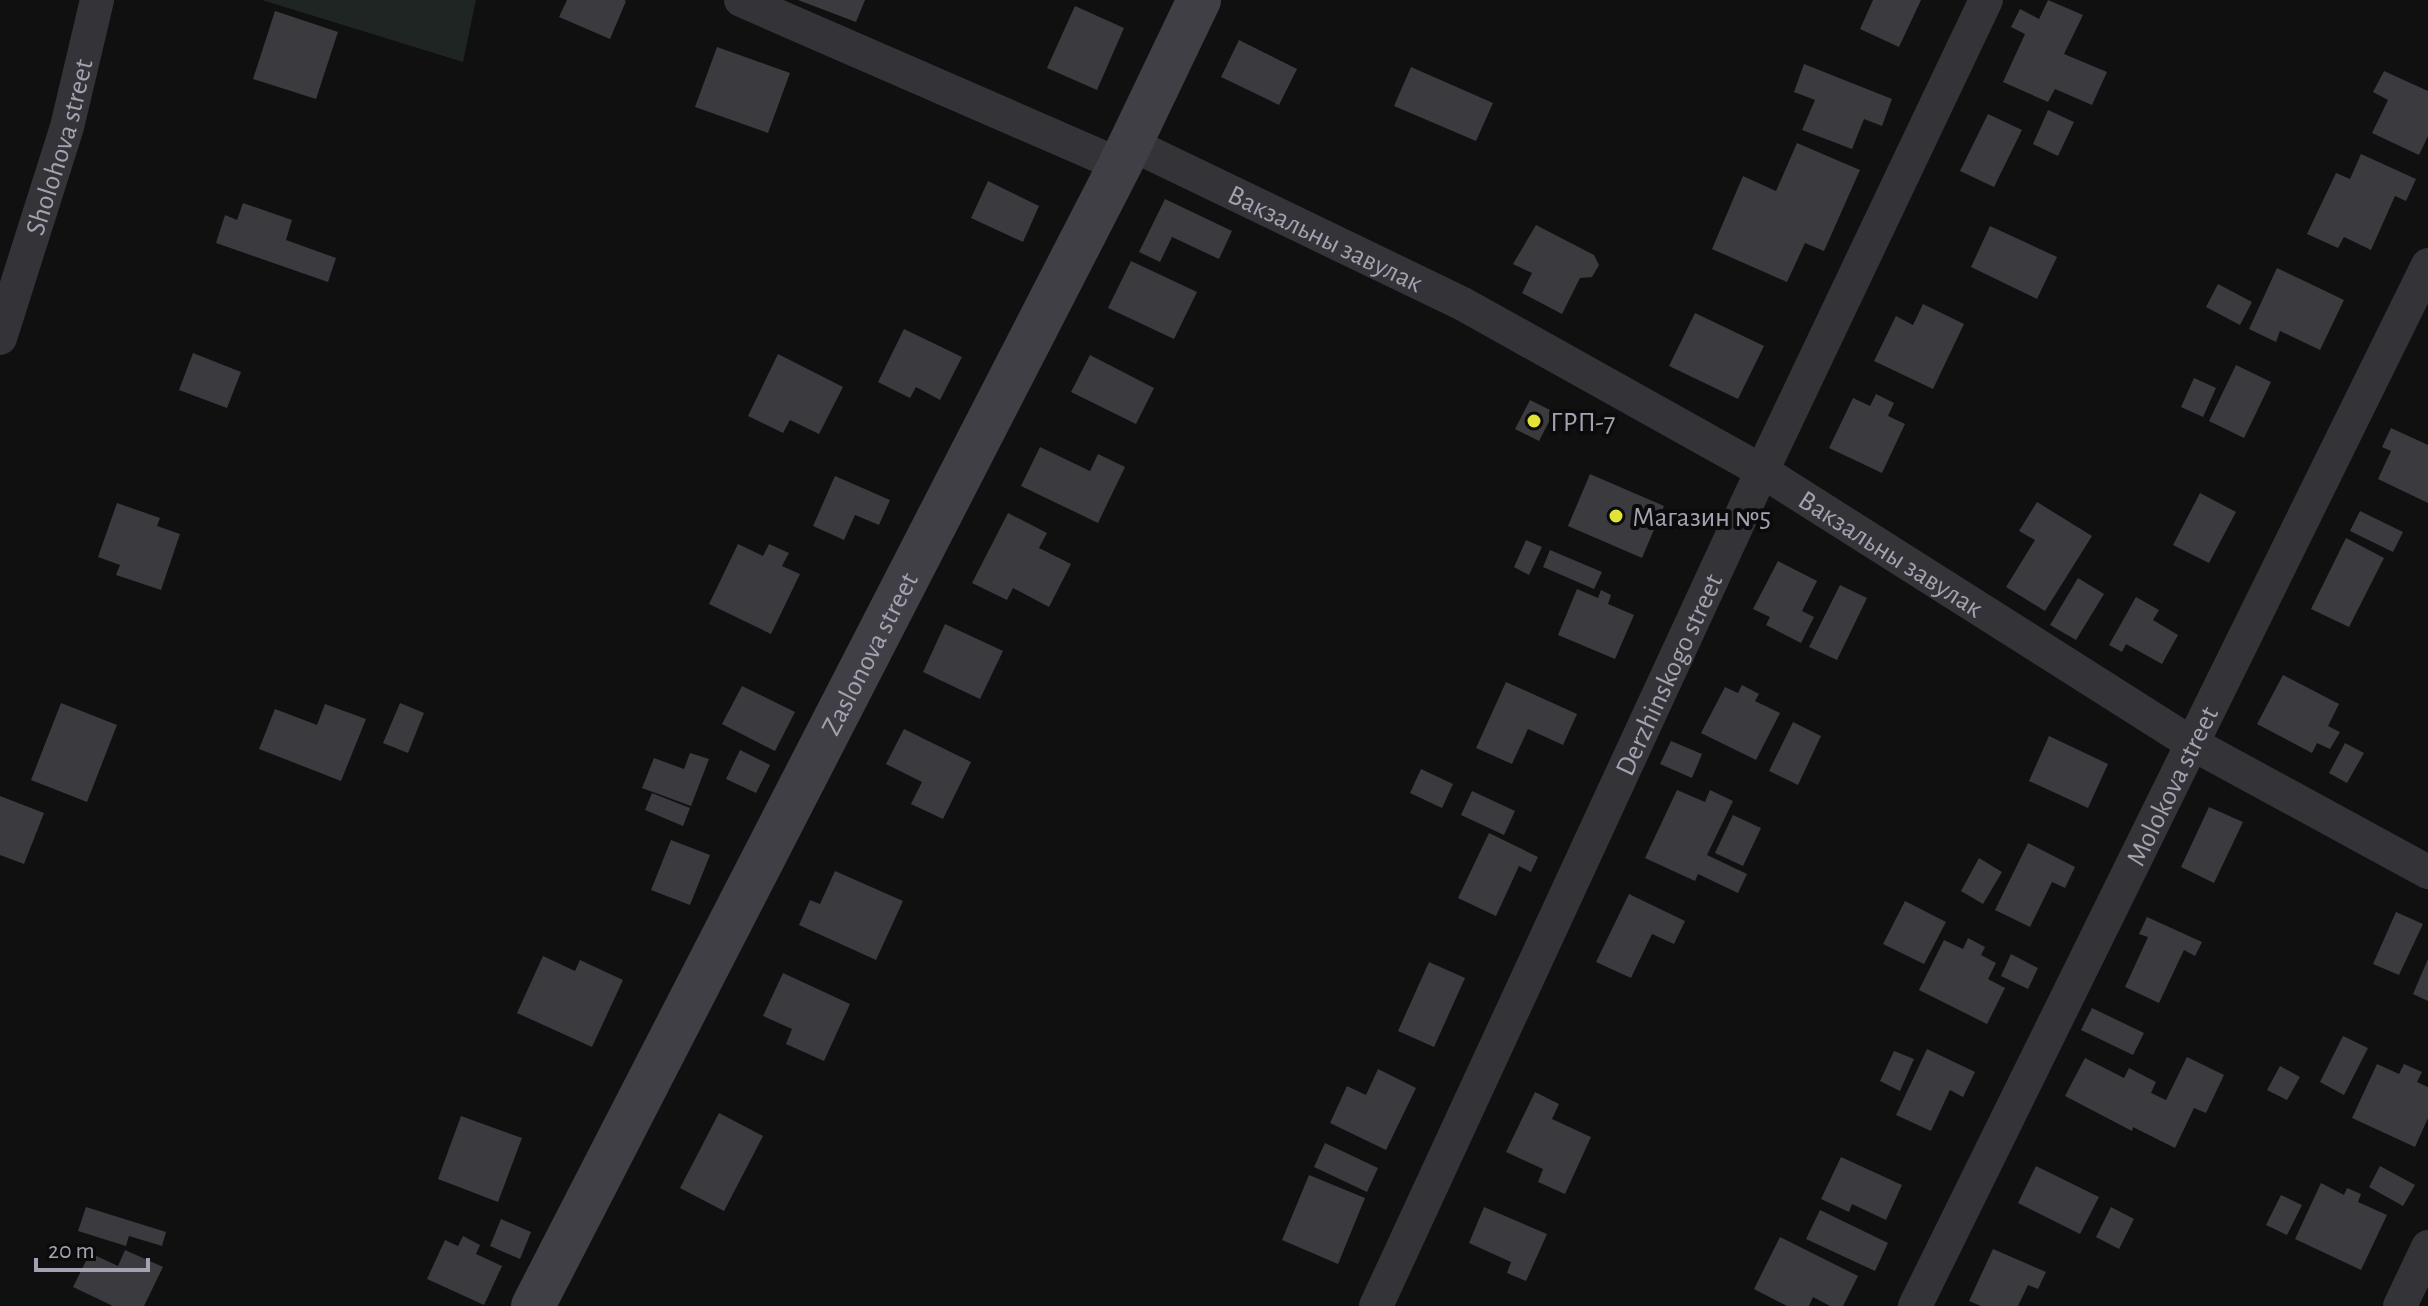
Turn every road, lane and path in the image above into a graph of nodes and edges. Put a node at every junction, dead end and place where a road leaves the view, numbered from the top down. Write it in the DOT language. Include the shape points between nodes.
graph roads {
  1 [pos="97,0"];
  2 [pos="741,0"];
  3 [pos="1199,0"];
  4 [pos="1986,0"];
  5 [pos="1126,154"];
  6 [pos="2428,265"];
  7 [pos="0,338"];
  8 [pos="1762,471"];
  9 [pos="2191,743"];
  10 [pos="2428,872"];
  11 [pos="2428,1247"];
  12 [pos="533,1306"];
  13 [pos="1376,1306"];
  14 [pos="1915,1306"];
  15 [pos="2400,1306"];
  1 -- 7 [label="street, Sholohova street" via="67,127"];
  2 -- 5 [label="street, Вакзальны завулак"];
  3 -- 5 [label="street, Zaslonova street"];
  4 -- 8 [label="street, Derzhinskogo street"];
  5 -- 8 [label="street, Вакзальны завулак" via="1463,304"];
  5 -- 12 [label="street, Zaslonova street"];
  6 -- 9 [label="street, Molokova street"];
  8 -- 9 [label="street, Вакзальны завулак"];
  8 -- 13 [label="street, Derzhinskogo street"];
  9 -- 10 [label="street, Вакзальны завулак"];
  9 -- 14 [label="street, Molokova street"];
  11 -- 15 [label="street"];
}
